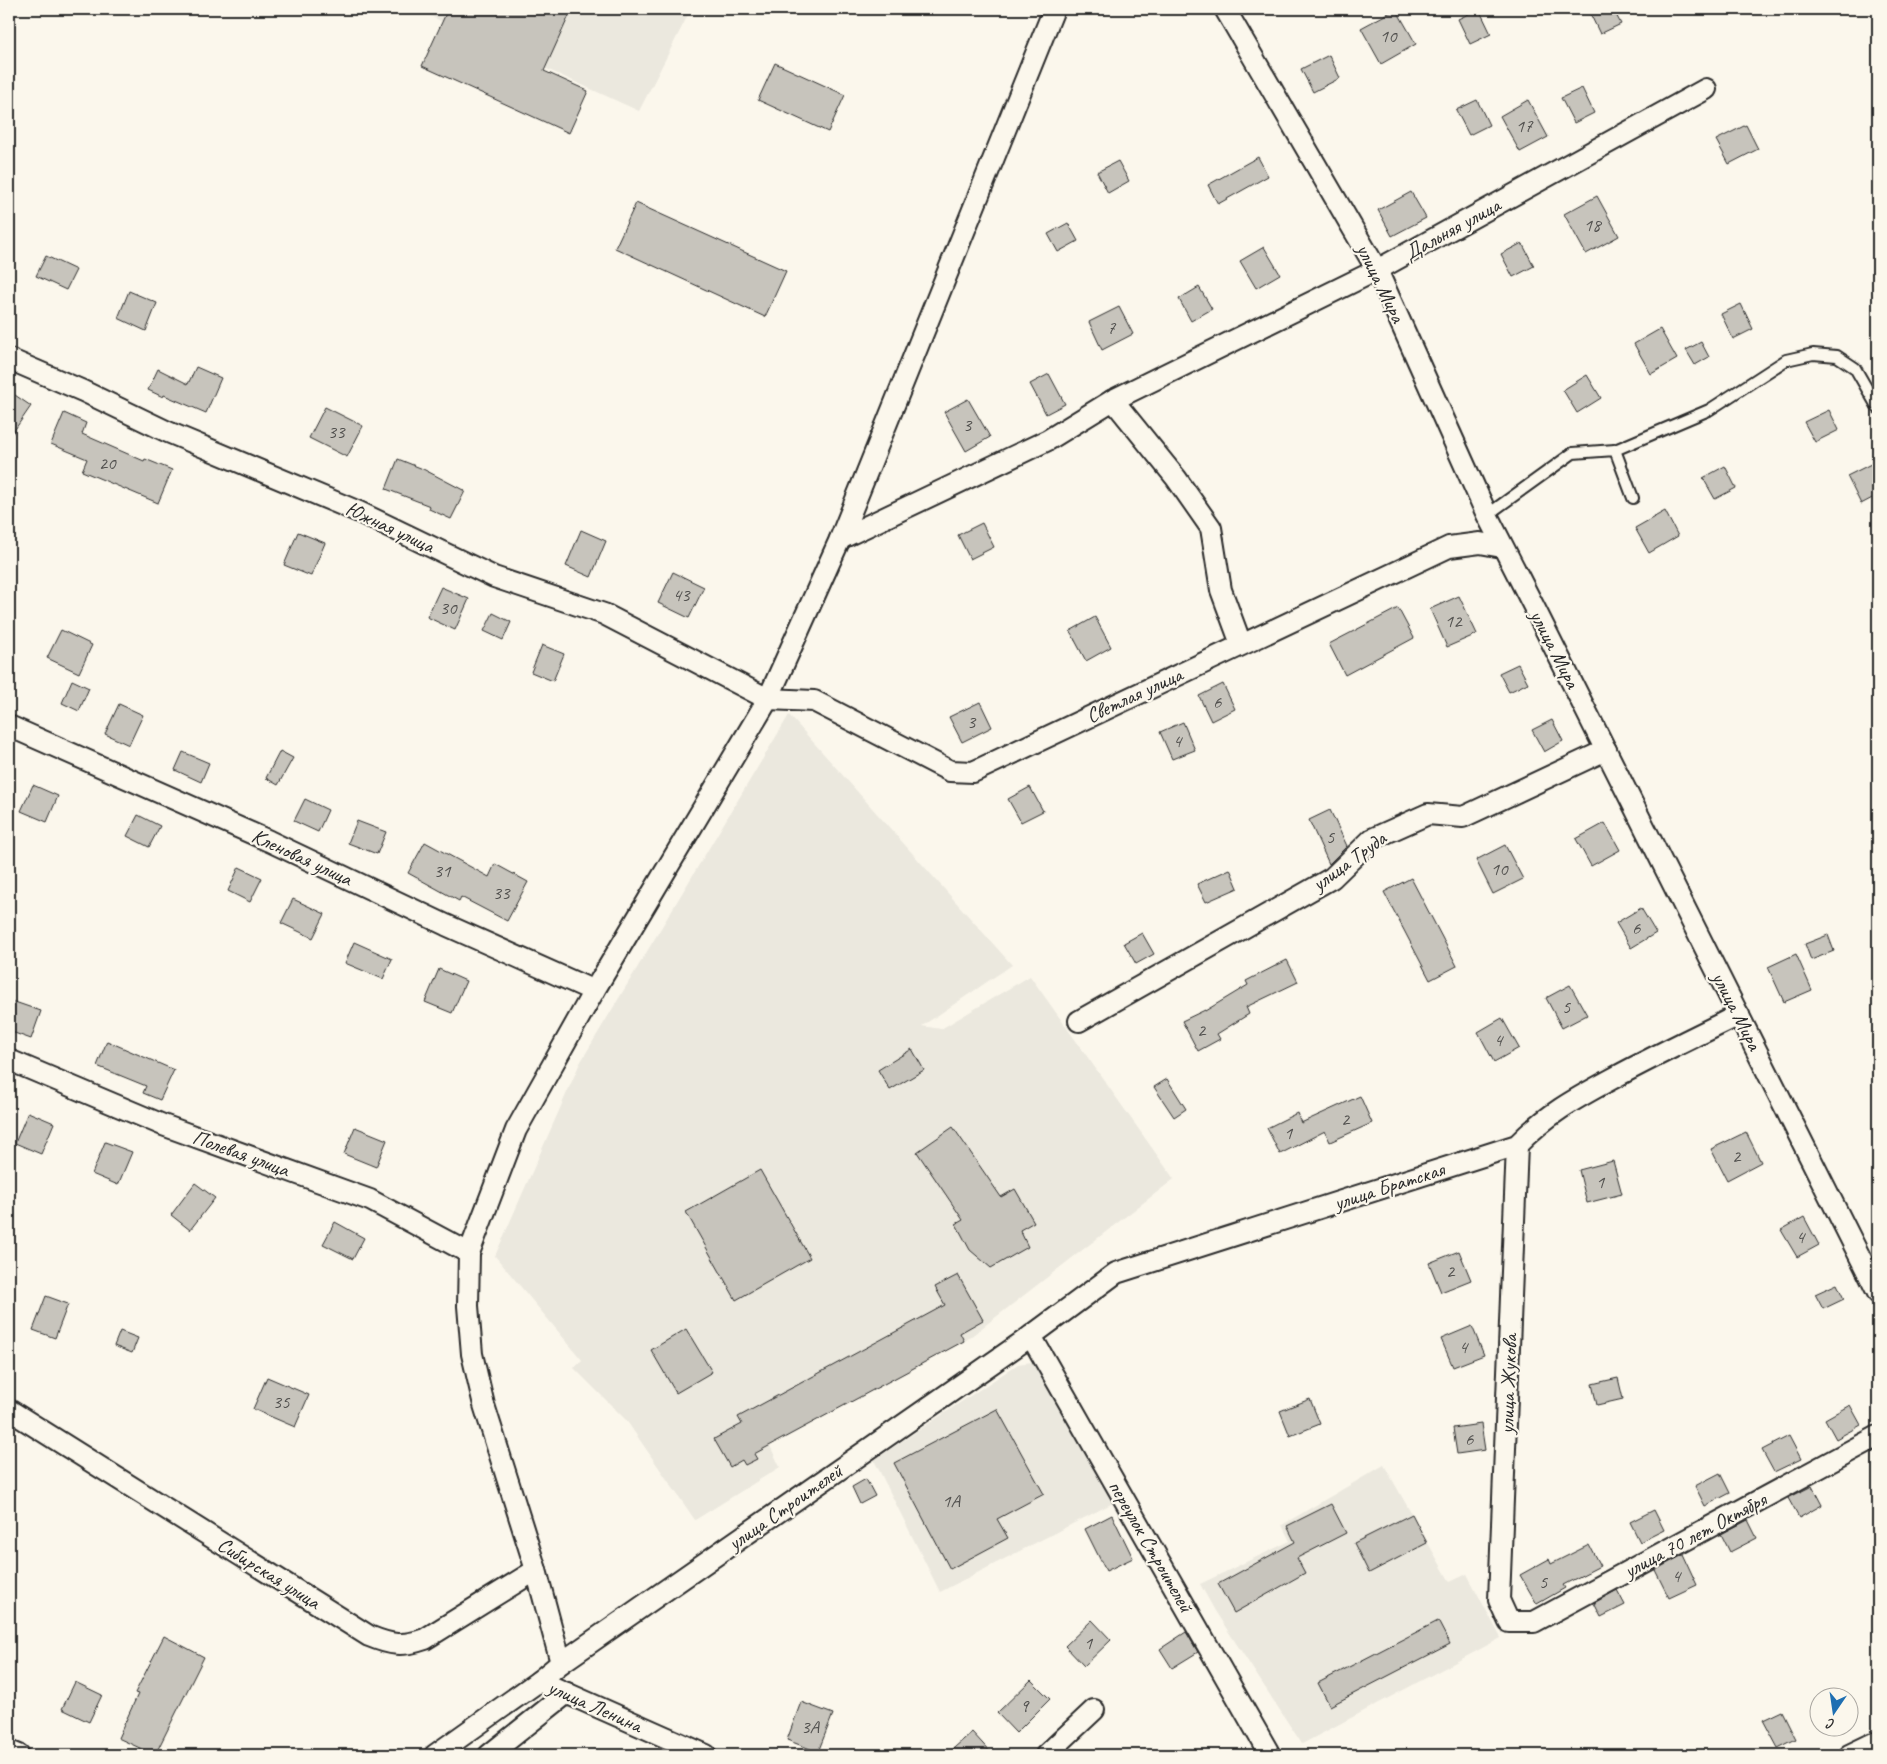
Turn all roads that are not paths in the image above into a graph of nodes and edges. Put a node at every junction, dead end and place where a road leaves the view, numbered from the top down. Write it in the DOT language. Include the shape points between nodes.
graph roads {
  1 [pos="1054,9"];
  2 [pos="1225,9"];
  3 [pos="1706,89"];
  4 [pos="1377,270"];
  5 [pos="9,359"];
  6 [pos="1113,400"];
  7 [pos="1878,408"];
  8 [pos="1615,450"];
  9 [pos="1632,498"];
  10 [pos="1487,516"];
  11 [pos="840,539"];
  12 [pos="1502,547"];
  13 [pos="1241,644"];
  14 [pos="768,699"];
  15 [pos="9,726"];
  16 [pos="1606,750"];
  17 [pos="594,991"];
  18 [pos="1739,1015"];
  19 [pos="1079,1022"];
  20 [pos="9,1060"];
  21 [pos="1517,1145"];
  22 [pos="469,1253"];
  23 [pos="1878,1293"];
  24 [pos="1031,1336"];
  25 [pos="9,1410"];
  26 [pos="1878,1436"];
  27 [pos="536,1570"];
  28 [pos="1509,1622"];
  29 [pos="561,1663"];
  30 [pos="540,1681"];
  31 [pos="567,1693"];
  32 [pos="1094,1710"];
  33 [pos="1878,1740"];
  34 [pos="9,1750"];
  35 [pos="19,1755"];
  36 [pos="435,1755"];
  37 [pos="489,1755"];
  38 [pos="706,1755"];
  39 [pos="1046,1755"];
  40 [pos="1270,1755"];
  41 [pos="1849,1755"];
  1 -- 11 [label="street"];
  2 -- 4 [label="street, улица Мира"];
  3 -- 4 [label="street, Дальняя улица"];
  4 -- 6 [label="street, Дальняя улица"];
  4 -- 10 [label="street, улица Мира"];
  5 -- 14 [label="street, Южная улица" via="168,432 359,512 494,577 604,614"];
  6 -- 11 [label="street, Дальняя улица" via="1048,440"];
  6 -- 13 [label="street" via="1176,478 1211,528 1221,590"];
  7 -- 8 [label="lane" via="1855,368 1837,356 1813,354 1786,360 1709,410"];
  8 -- 9 [label="lane"];
  8 -- 10 [label="lane" via="1573,454"];
  10 -- 12 [label="street, улица Мира"];
  11 -- 14 [label="street"];
  12 -- 13 [label="street, Светлая улица" via="1480,544 1449,547"];
  12 -- 16 [label="street, улица Мира"];
  13 -- 14 [label="street, Светлая улица" via="973,772 950,771 814,701"];
  14 -- 17 [label="street"];
  15 -- 17 [label="street, Кленовая улица"];
  16 -- 18 [label="street, улица Мира"];
  16 -- 19 [label="street, улица Труда" via="1463,817 1428,814 1372,840 1332,878"];
  17 -- 22 [label="street" via="516,1130"];
  18 -- 21 [label="street, улица Братская" via="1565,1105"];
  18 -- 23 [label="street, улица Мира"];
  20 -- 22 [label="street, Полевая улица" via="163,1125 370,1200"];
  21 -- 24 [label="street, улица Братская" via="1116,1273"];
  21 -- 28 [label="street, улица Жукова" via="1499,1600"];
  22 -- 27 [label="street" via="468,1306 472,1354 484,1405"];
  24 -- 29 [label="street, улица Строителей"];
  24 -- 40 [label="street, переулок Строителей"];
  25 -- 27 [label="street, Сибирская улица" via="369,1636 387,1644 407,1645 425,1639"];
  26 -- 28 [label="street, улица 70 лет Октября" via="1534,1622"];
  27 -- 29 [label="street"];
  29 -- 30 [label="street, улица Строителей"];
  30 -- 31 [label="street, улица Ленина"];
  30 -- 36 [label="street, улица Строителей"];
  31 -- 37 [label="street"];
  31 -- 38 [label="street, улица Ленина"];
  32 -- 39 [label="street"];
  33 -- 41 [label="street"];
  34 -- 35 [label="street"];
}
